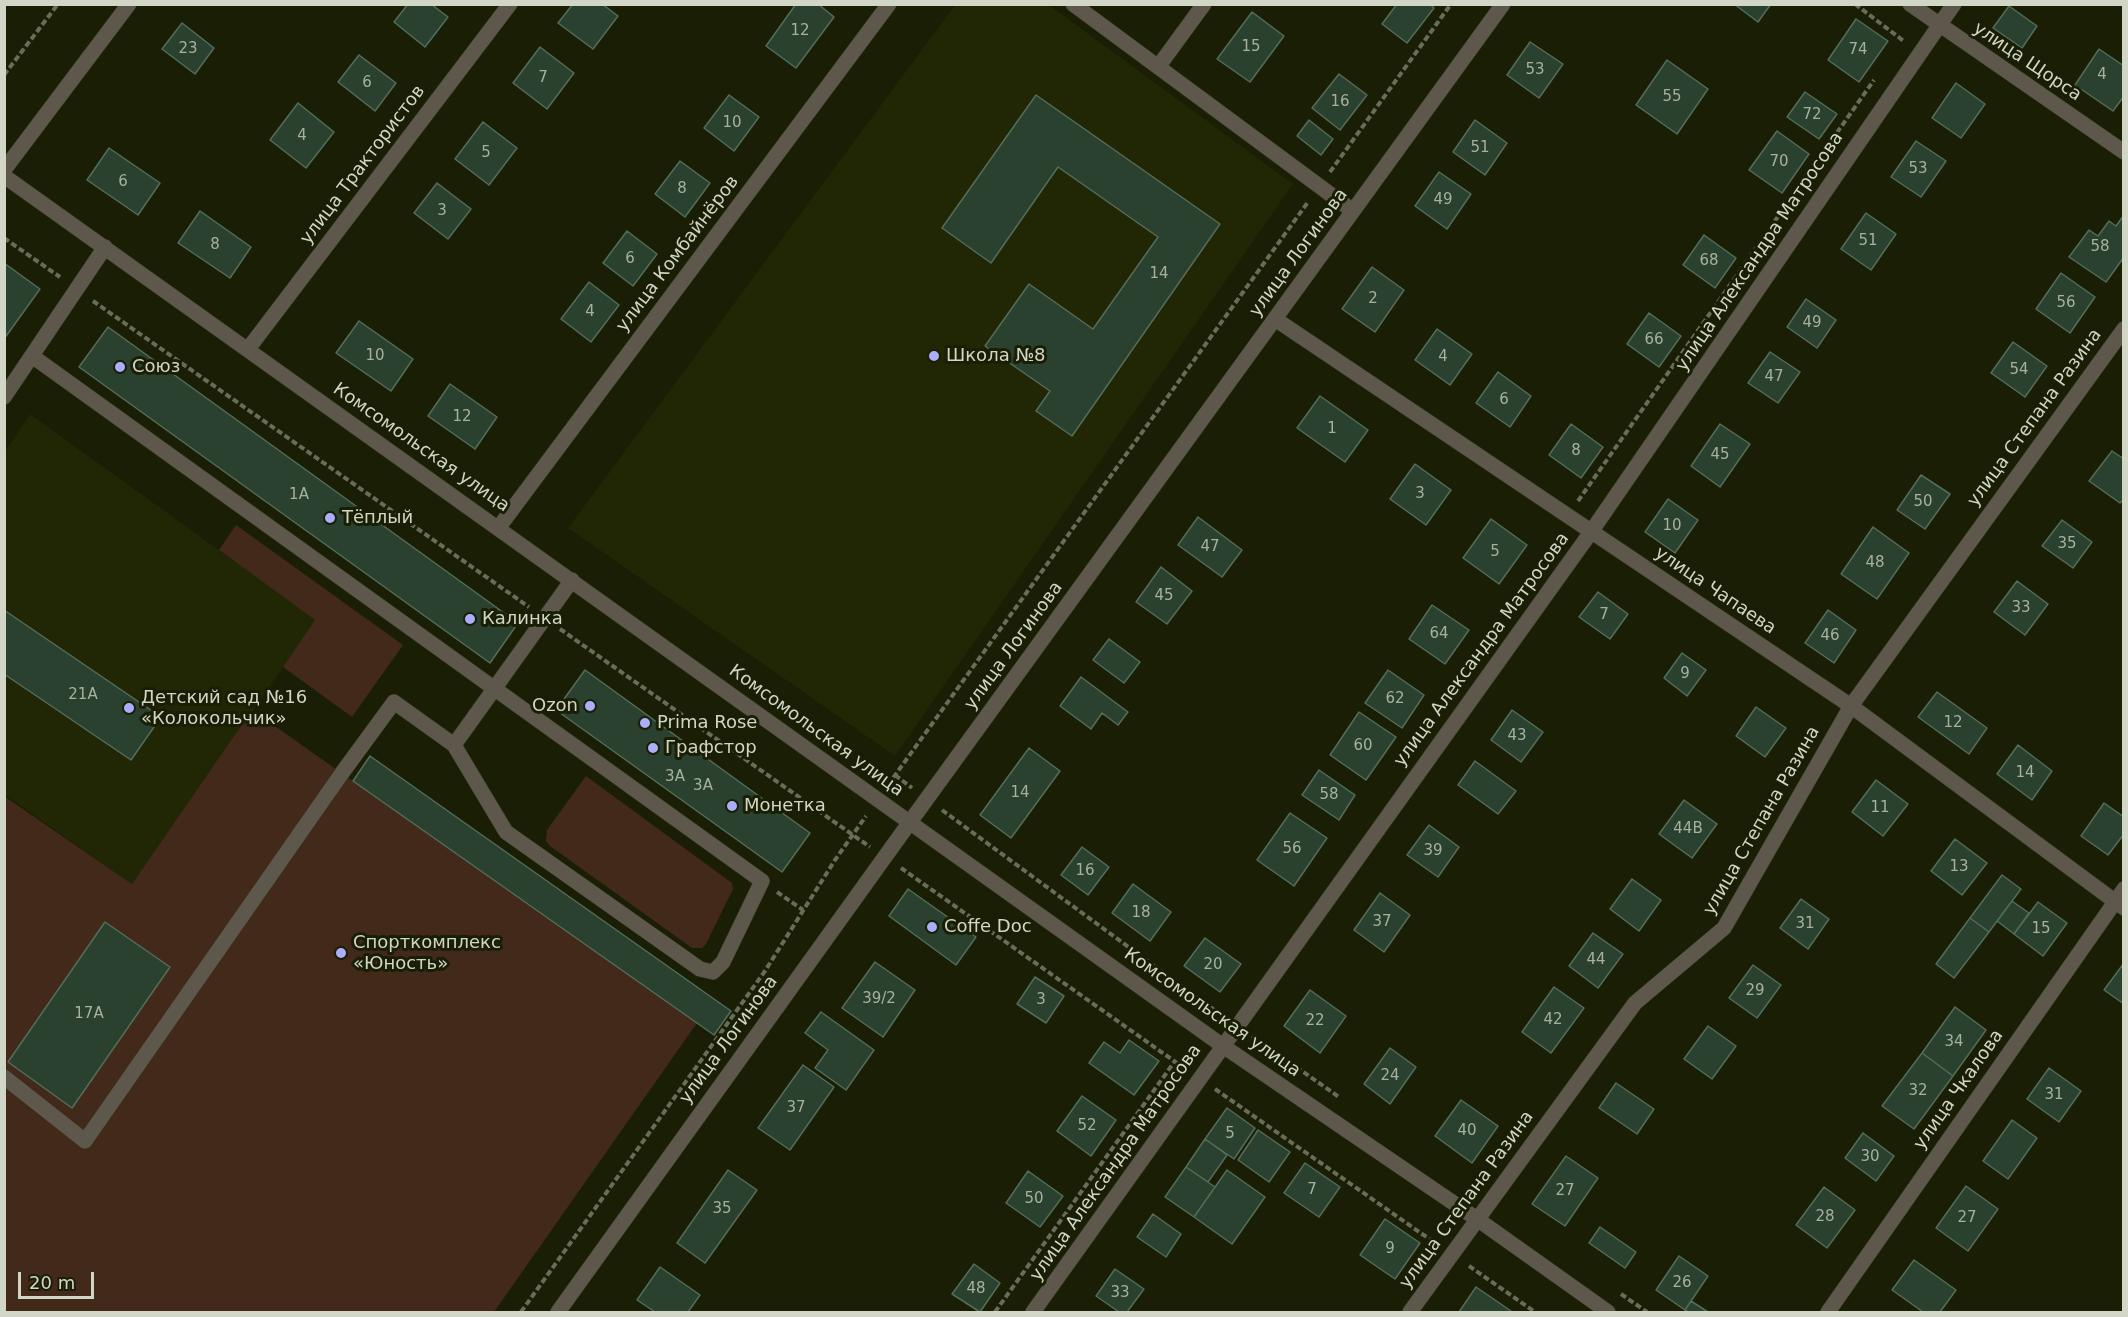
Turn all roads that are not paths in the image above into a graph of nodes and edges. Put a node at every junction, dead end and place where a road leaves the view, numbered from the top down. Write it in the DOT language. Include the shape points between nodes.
graph roads {
  1 [pos="129,4"];
  2 [pos="510,4"];
  3 [pos="889,4"];
  4 [pos="1073,4"];
  5 [pos="1204,4"];
  6 [pos="1503,4"];
  7 [pos="1910,4"];
  8 [pos="1954,4"];
  9 [pos="1939,25"];
  10 [pos="1158,67"];
  11 [pos="2124,152"];
  12 [pos="4,170"];
  13 [pos="4,176"];
  14 [pos="1353,211"];
  15 [pos="105,247"];
  16 [pos="1275,319"];
  17 [pos="2124,329"];
  18 [pos="248,349"];
  19 [pos="32,356"];
  20 [pos="4,397"];
  21 [pos="499,527"];
  22 [pos="1591,532"];
  23 [pos="572,580"];
  24 [pos="495,688"];
  25 [pos="1851,706"];
  26 [pos="454,745"];
  27 [pos="910,822"];
  28 [pos="2120,900"];
  29 [pos="1223,1046"];
  30 [pos="4,1077"];
  31 [pos="1477,1219"];
  32 [pos="558,1312"];
  33 [pos="1033,1312"];
  34 [pos="1410,1312"];
  35 [pos="1608,1312"];
  36 [pos="1827,1312"];
  1 -- 12 [label="street"];
  2 -- 18 [label="street, улица Трактористов"];
  3 -- 21 [label="street, улица Комбайнёров"];
  4 -- 10 [label="street"];
  5 -- 10 [label="street"];
  6 -- 14 [label="street, улица Логинова"];
  7 -- 9 [label="street, улица Щорса"];
  8 -- 9 [label="street, улица Александра Матросова"];
  9 -- 11 [label="street, улица Щорса"];
  9 -- 22 [label="street, улица Александра Матросова"];
  10 -- 14 [label="street"];
  13 -- 15 [label="street, Комсомольская улица"];
  14 -- 16 [label="street, улица Логинова"];
  15 -- 18 [label="street, Комсомольская улица"];
  15 -- 19 [label="street"];
  16 -- 22 [label="street, улица Чапаева"];
  16 -- 27 [label="street, улица Логинова"];
  17 -- 25 [label="street, улица Степана Разина"];
  18 -- 21 [label="street, Комсомольская улица"];
  19 -- 20 [label="street"];
  19 -- 24 [label="street"];
  21 -- 23 [label="street, Комсомольская улица"];
  22 -- 25 [label="street, улица Чапаева"];
  22 -- 29 [label="street, улица Александра Матросова"];
  23 -- 24 [label="street"];
  23 -- 27 [label="street, Комсомольская улица"];
  24 -- 26 [label="street"];
  24 -- 26 [label="street" via="762,881 723,962 713,972 699,969 506,832"];
  25 -- 28 [label="street, улица Чапаева"];
  25 -- 31 [label="street, улица Степана Разина" via="1724,928 1635,1004"];
  26 -- 30 [label="street" via="394,702 86,1141"];
  27 -- 29 [label="street, Комсомольская улица"];
  27 -- 32 [label="street, улица Логинова"];
  28 -- 36 [label="street, улица Чкалова"];
  29 -- 31 [label="street, Комсомольская улица"];
  29 -- 33 [label="street, улица Александра Матросова"];
  31 -- 34 [label="street, улица Степана Разина"];
  31 -- 35 [label="street, Комсомольская улица"];
}
